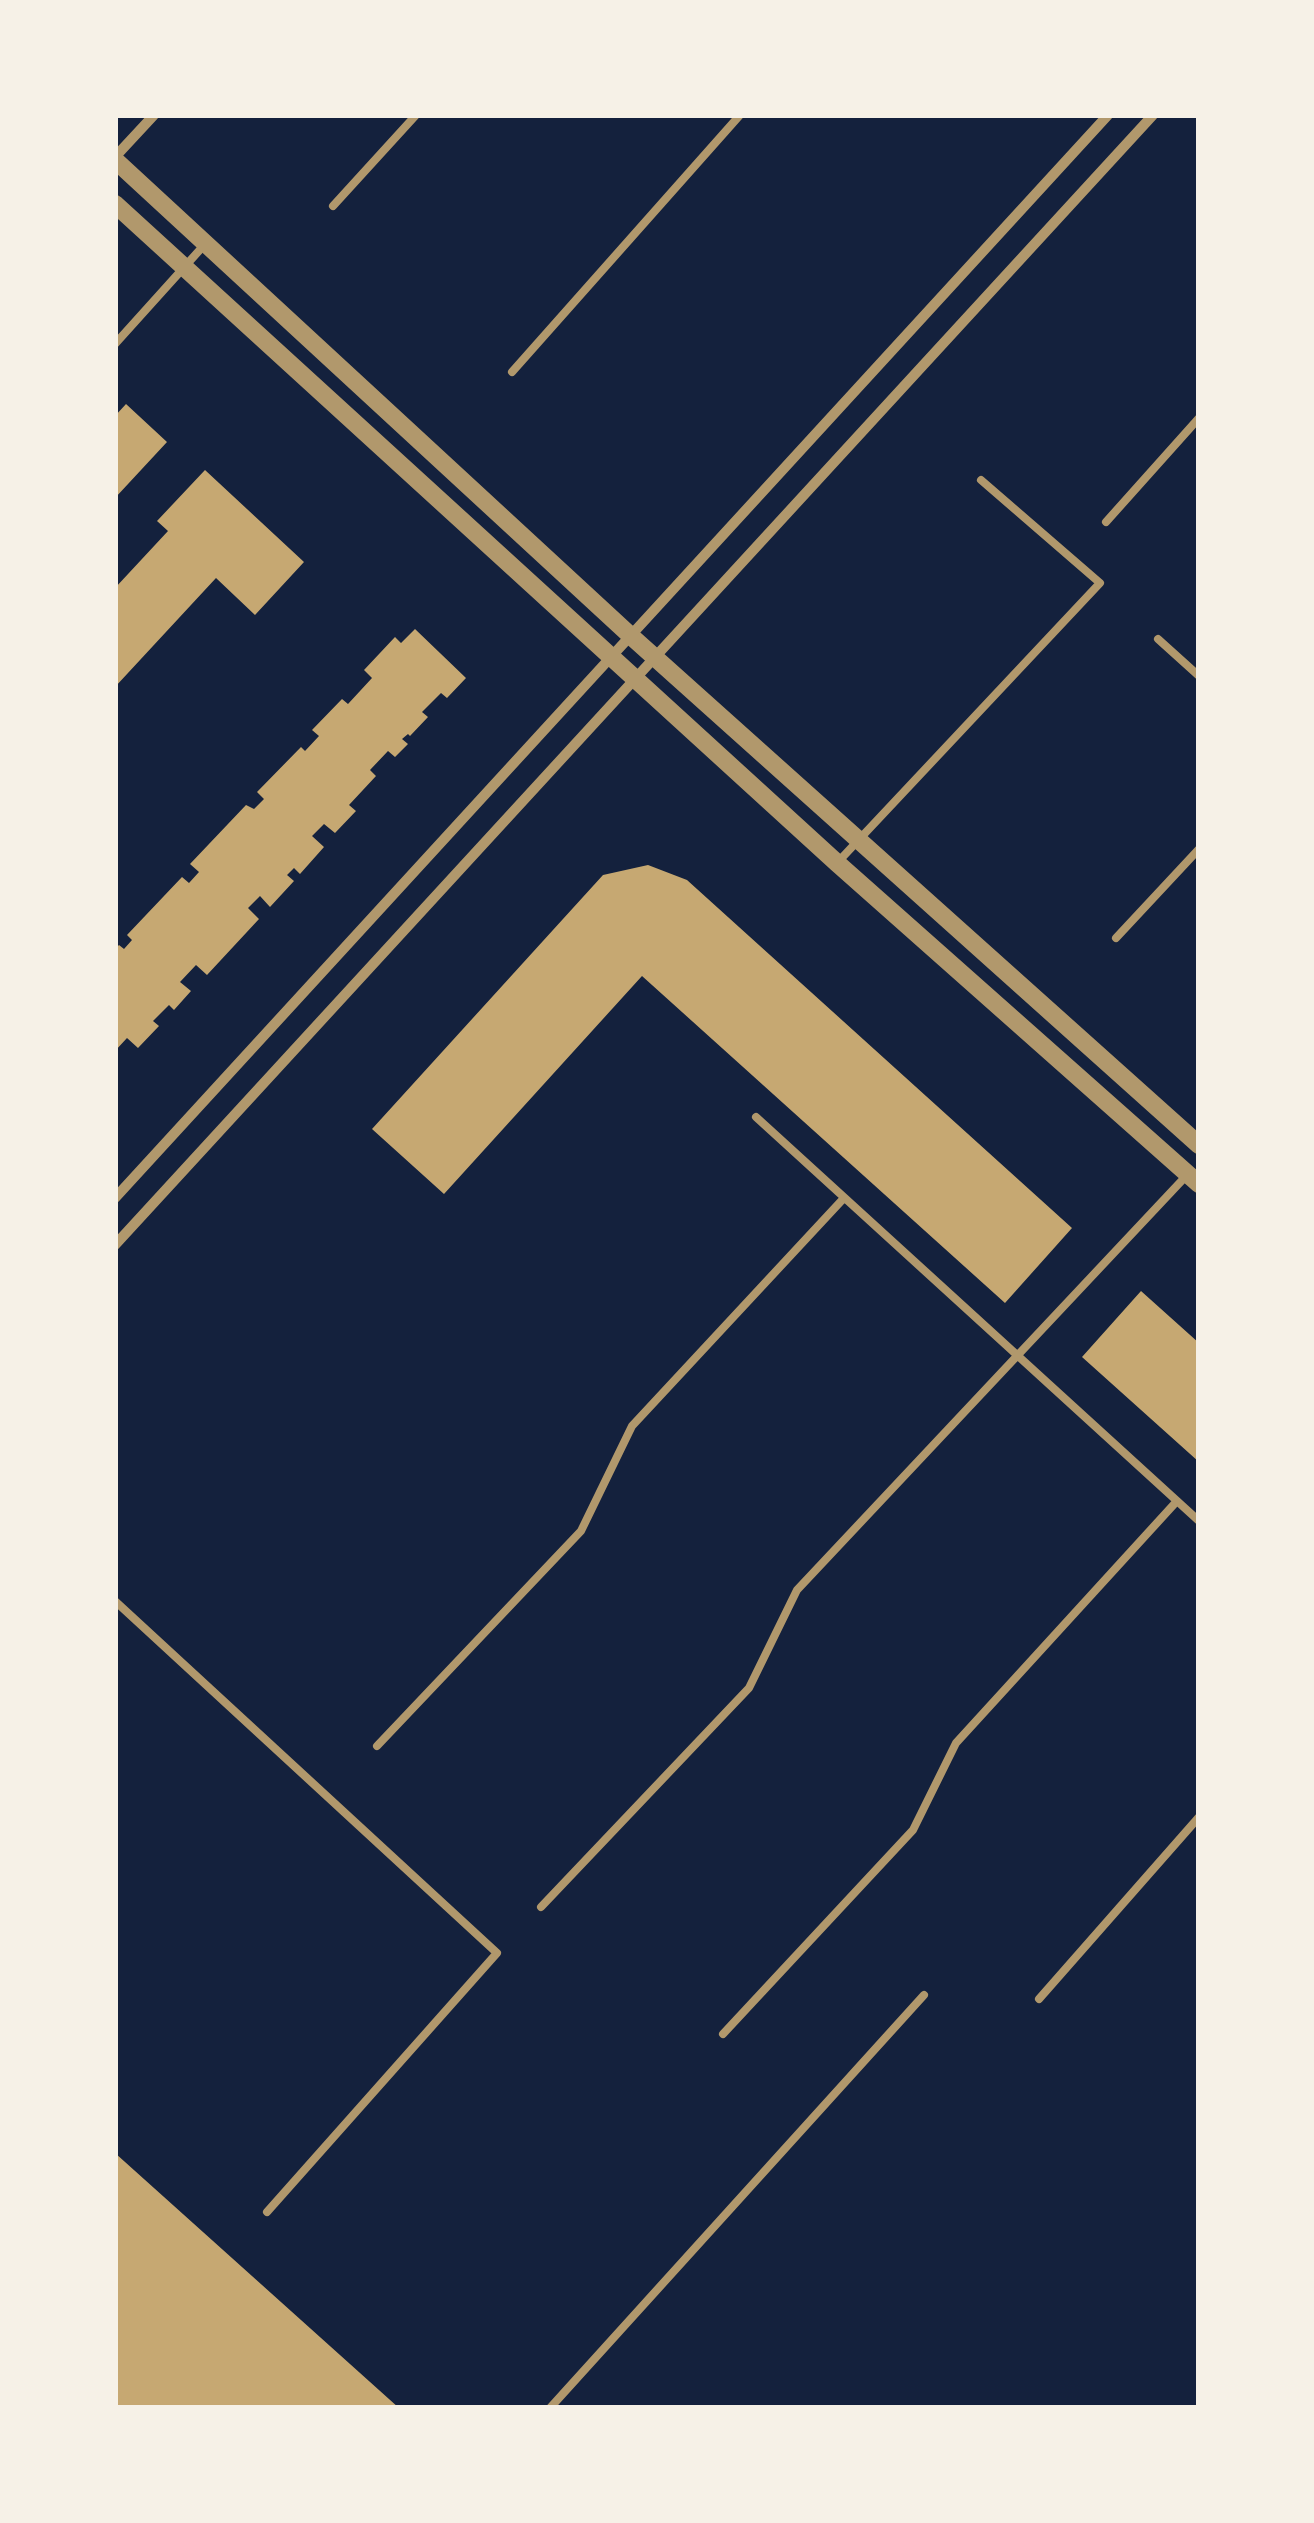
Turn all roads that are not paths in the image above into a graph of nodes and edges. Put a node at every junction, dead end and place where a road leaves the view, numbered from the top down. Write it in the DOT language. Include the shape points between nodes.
graph roads {
  1 [pos="154,115"];
  2 [pos="416,115"];
  3 [pos="740,115"];
  4 [pos="1108,115"];
  5 [pos="1153,115"];
  6 [pos="115,158"];
  7 [pos="115,204"];
  8 [pos="333,206"];
  9 [pos="206,243"];
  10 [pos="185,268"];
  11 [pos="115,344"];
  12 [pos="512,372"];
  13 [pos="1199,418"];
  14 [pos="982,480"];
  15 [pos="1106,522"];
  16 [pos="632,637"];
  17 [pos="1158,638"];
  18 [pos="610,658"];
  19 [pos="654,658"];
  20 [pos="1199,676"];
  21 [pos="634,678"];
  22 [pos="859,838"];
  23 [pos="1199,850"];
  24 [pos="838,863"];
  25 [pos="1116,938"];
  26 [pos="756,1118"];
  27 [pos="1199,1145"];
  28 [pos="1194,1179"];
  29 [pos="115,1198"];
  30 [pos="844,1198"];
  31 [pos="115,1244"];
  32 [pos="1017,1355"];
  33 [pos="1178,1502"];
  34 [pos="1199,1521"];
  35 [pos="115,1601"];
  36 [pos="377,1746"];
  37 [pos="1199,1817"];
  38 [pos="541,1908"];
  39 [pos="924,1995"];
  40 [pos="1039,1999"];
  41 [pos="722,2034"];
  42 [pos="267,2212"];
  43 [pos="550,2408"];
  1 -- 6 [label="street"];
  2 -- 8 [label="lane"];
  3 -- 12 [label="lane"];
  4 -- 16 [label="street"];
  5 -- 19 [label="street"];
  6 -- 9 [label="street"];
  7 -- 10 [label="street"];
  9 -- 10 [label="lane"];
  9 -- 16 [label="street"];
  10 -- 11 [label="lane"];
  10 -- 18 [label="street"];
  13 -- 15 [label="lane"];
  14 -- 22 [label="lane" via="1100,583"];
  16 -- 18 [label="street"];
  16 -- 19 [label="street"];
  17 -- 20 [label="lane"];
  18 -- 21 [label="street"];
  18 -- 29 [label="street"];
  19 -- 21 [label="street"];
  19 -- 22 [label="street"];
  21 -- 24 [label="street"];
  21 -- 31 [label="street"];
  22 -- 24 [label="lane"];
  22 -- 27 [label="street"];
  23 -- 25 [label="lane"];
  24 -- 28 [label="street"];
  26 -- 30 [label="lane"];
  28 -- 32 [label="lane"];
  30 -- 32 [label="lane"];
  30 -- 36 [label="lane" via="632,1426 581,1530"];
  32 -- 33 [label="lane"];
  32 -- 38 [label="lane" via="797,1590 749,1688"];
  33 -- 34 [label="lane"];
  33 -- 41 [label="lane" via="956,1743 914,1830"];
  35 -- 42 [label="lane" via="497,1953"];
  37 -- 40 [label="lane"];
  39 -- 43 [label="lane"];
}
